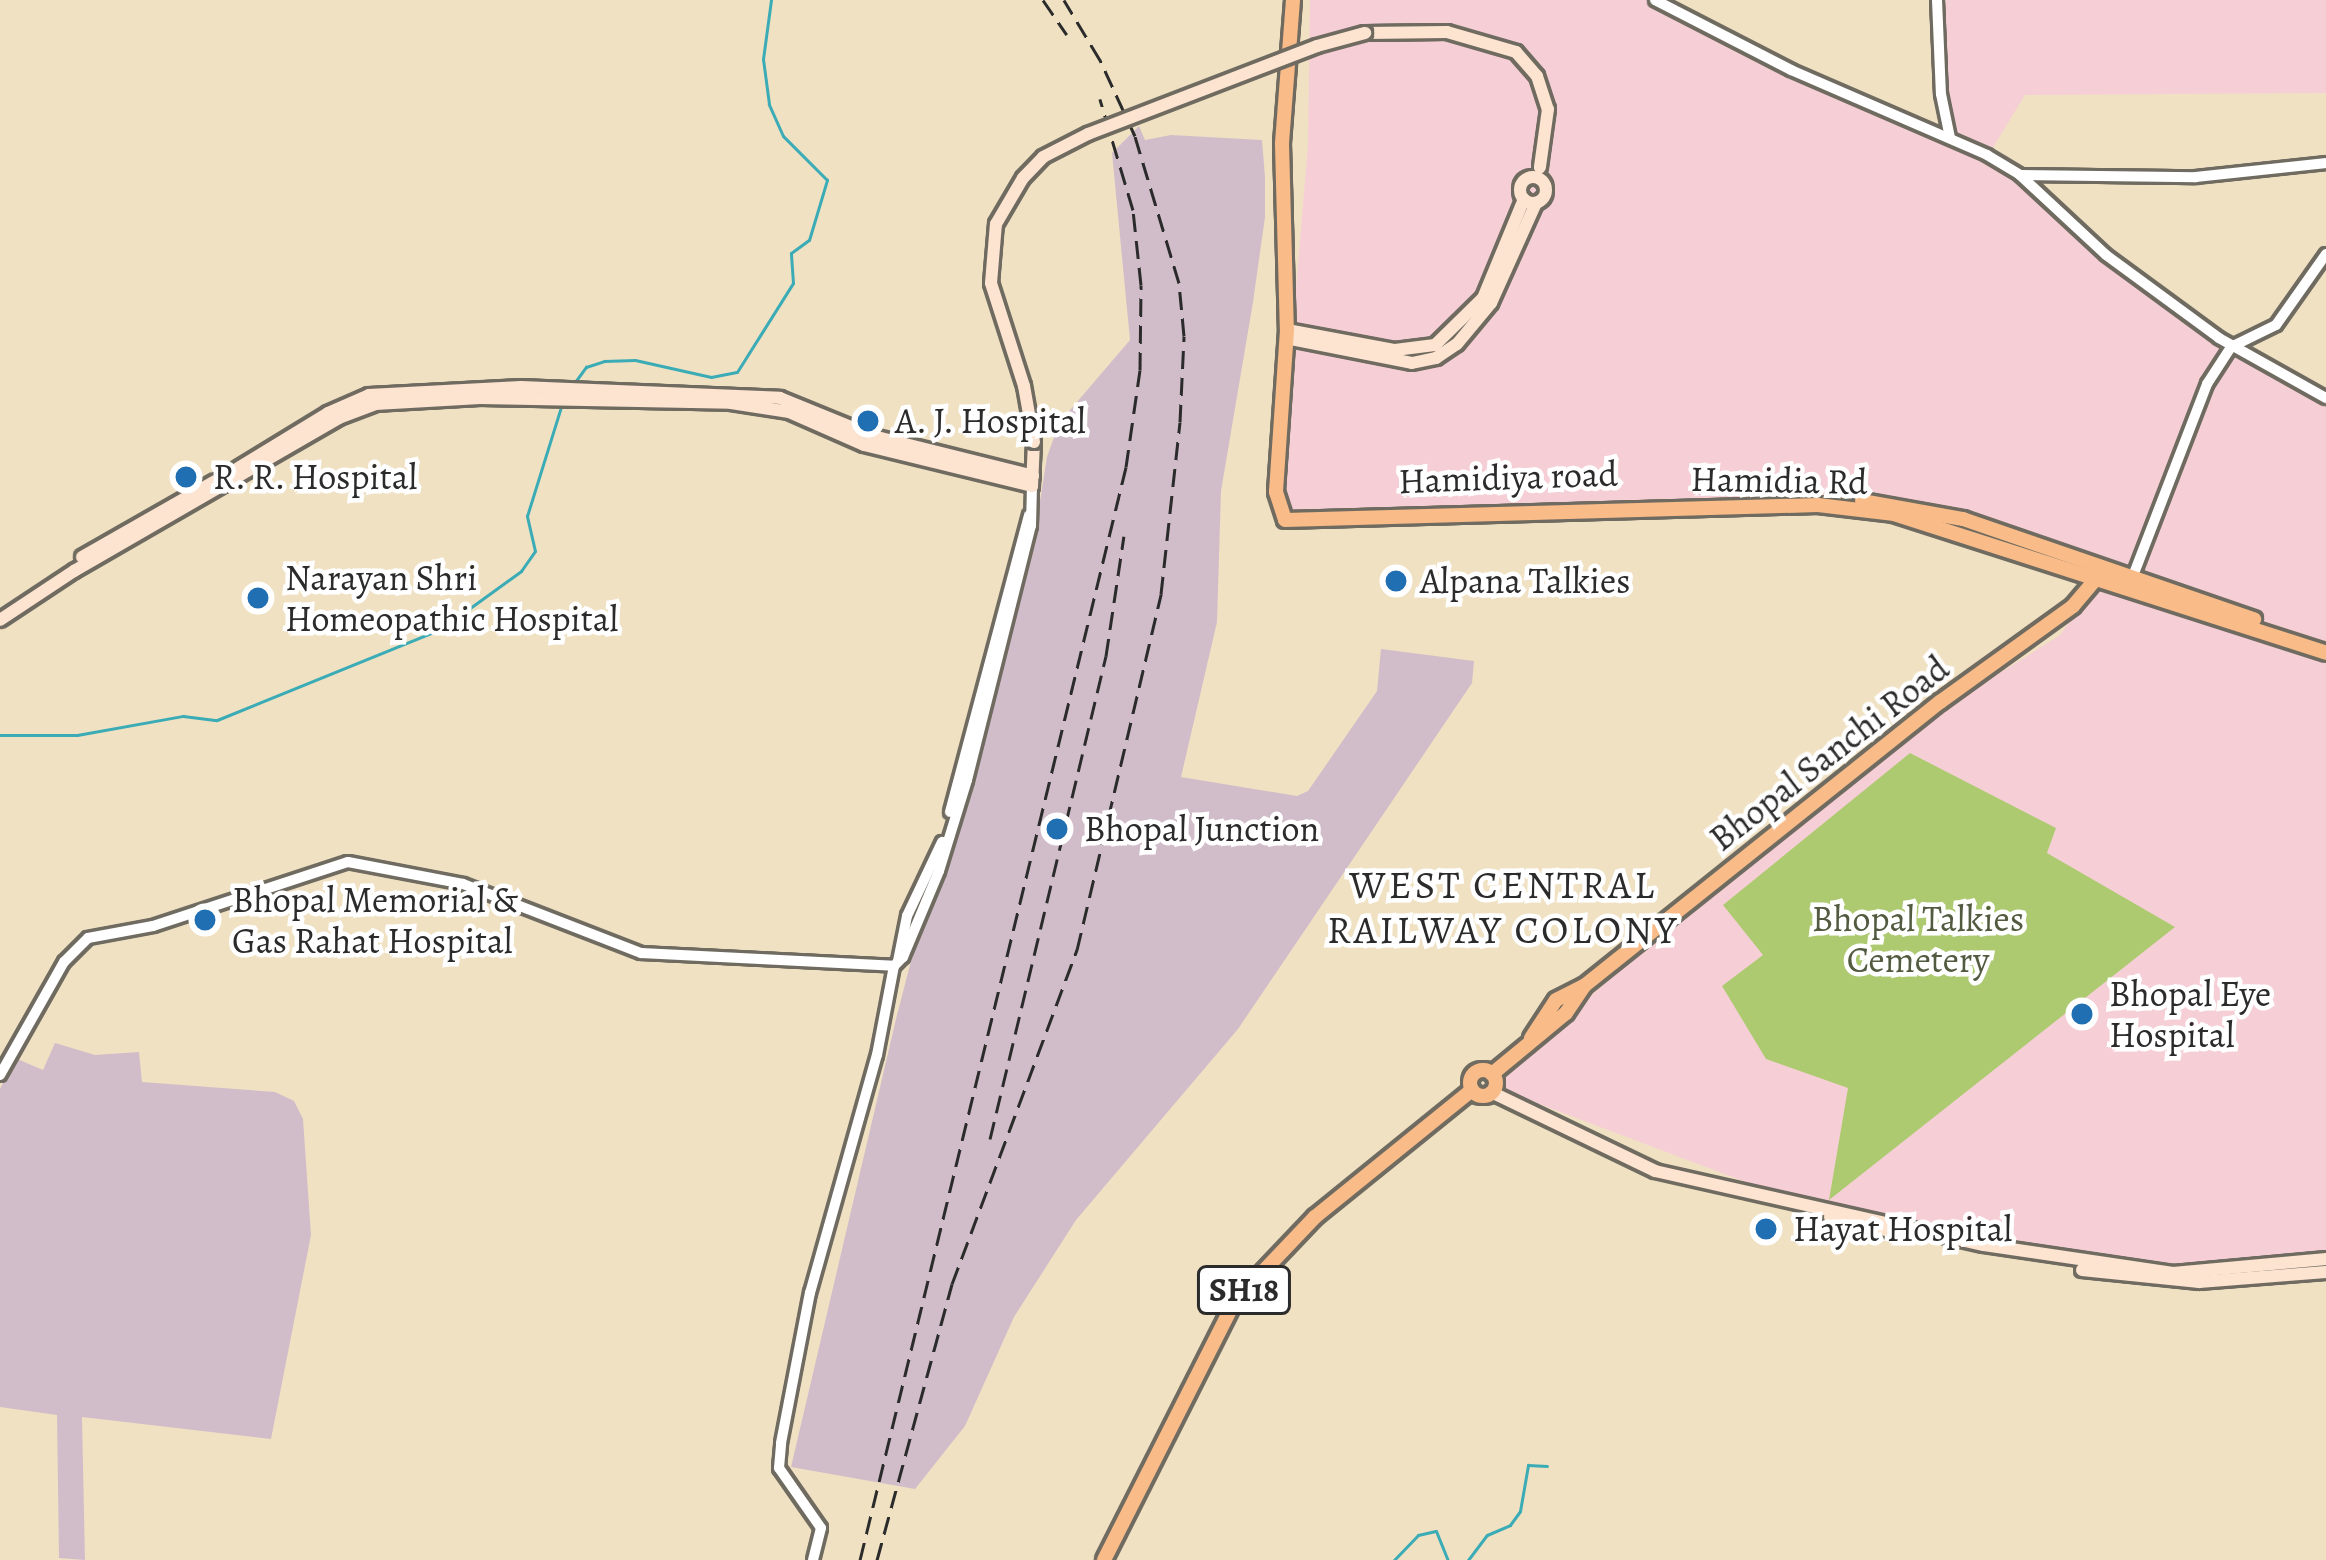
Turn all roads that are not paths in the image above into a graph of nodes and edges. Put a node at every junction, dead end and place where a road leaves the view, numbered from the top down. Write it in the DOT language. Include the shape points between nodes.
graph roads {
  1 [pos="1292,0"];
  2 [pos="1655,0"];
  3 [pos="1937,0"];
  4 [pos="1950,139"];
  5 [pos="2326,163"];
  6 [pos="2020,175"];
  7 [pos="1536,180"];
  8 [pos="1530,201"];
  9 [pos="2326,254"];
  10 [pos="1287,334"];
  11 [pos="2231,347"];
  12 [pos="2326,398"];
  13 [pos="965,468"];
  14 [pos="1032,481"];
  15 [pos="1280,486"];
  16 [pos="1436,513"];
  17 [pos="2103,572"];
  18 [pos="2133,576"];
  19 [pos="0,610"];
  20 [pos="0,620"];
  21 [pos="2326,649"];
  22 [pos="896,964"];
  23 [pos="1492,1074"];
  24 [pos="0,1075"];
  25 [pos="1472,1090"];
  26 [pos="1491,1092"];
  27 [pos="1979,1247"];
  28 [pos="2326,1259"];
  29 [pos="2326,1272"];
  30 [pos="813,1560"];
  31 [pos="1104,1560"];
  1 -- 10 [label="main road" via="1282,144"];
  2 -- 4 [label="street"];
  3 -- 4 [label="street"];
  4 -- 6 [label="street"];
  5 -- 6 [label="street" via="2196,177"];
  6 -- 11 [label="street" via="2107,255"];
  7 -- 8 [label="main road" via="1521,186"];
  7 -- 8 [label="main road" via="1546,194"];
  7 -- 14 [label="main road, bridge" via="1548,125 1544,92 1527,63 1496,43 1423,29 1317,46 1043,157 996,224 991,283 1024,386"];
  8 -- 10 [label="main road" via="1483,298 1447,338 1415,356"];
  9 -- 11 [label="street" via="2276,326"];
  10 -- 15 [label="main road"];
  11 -- 12 [label="street"];
  11 -- 18 [label="street" via="2206,384"];
  13 -- 14 [label="main road"];
  13 -- 19 [label="main road" via="780,398 521,387 369,395 137,523"];
  13 -- 20 [label="main road" via="849,440 789,412 731,403 376,404 322,428"];
  14 -- 22 [label="street" via="970,754"];
  15 -- 16 [label="main road, Hamidiya road" via="1287,510 1300,515"];
  15 -- 16 [label="main road" via="1282,517 1298,524"];
  16 -- 17 [label="main road, Hamidiya road" via="1725,497 1852,500 1963,519"];
  17 -- 18 [label="main road"];
  17 -- 21 [label="main road"];
  17 -- 23 [label="main road, Bhopal Sanchi Road" via="1584,986 1566,1013"];
  18 -- 21 [label="main road"];
  22 -- 24 [label="street" via="641,953 463,884 348,862 152,926 88,938 64,962"];
  22 -- 30 [label="street" via="798,1343 781,1444 779,1468 819,1522"];
  23 -- 25 [label="main road, Bhopal Sanchi Road" via="1477,1072"];
  23 -- 26 [label="main road"];
  25 -- 26 [label="main road"];
  25 -- 31 [label="main road, SH18" via="1316,1216 1234,1301"];
  26 -- 27 [label="main road" via="1655,1171"];
  27 -- 28 [label="main road" via="2173,1273"];
  27 -- 29 [label="main road" via="2173,1281"];
}
